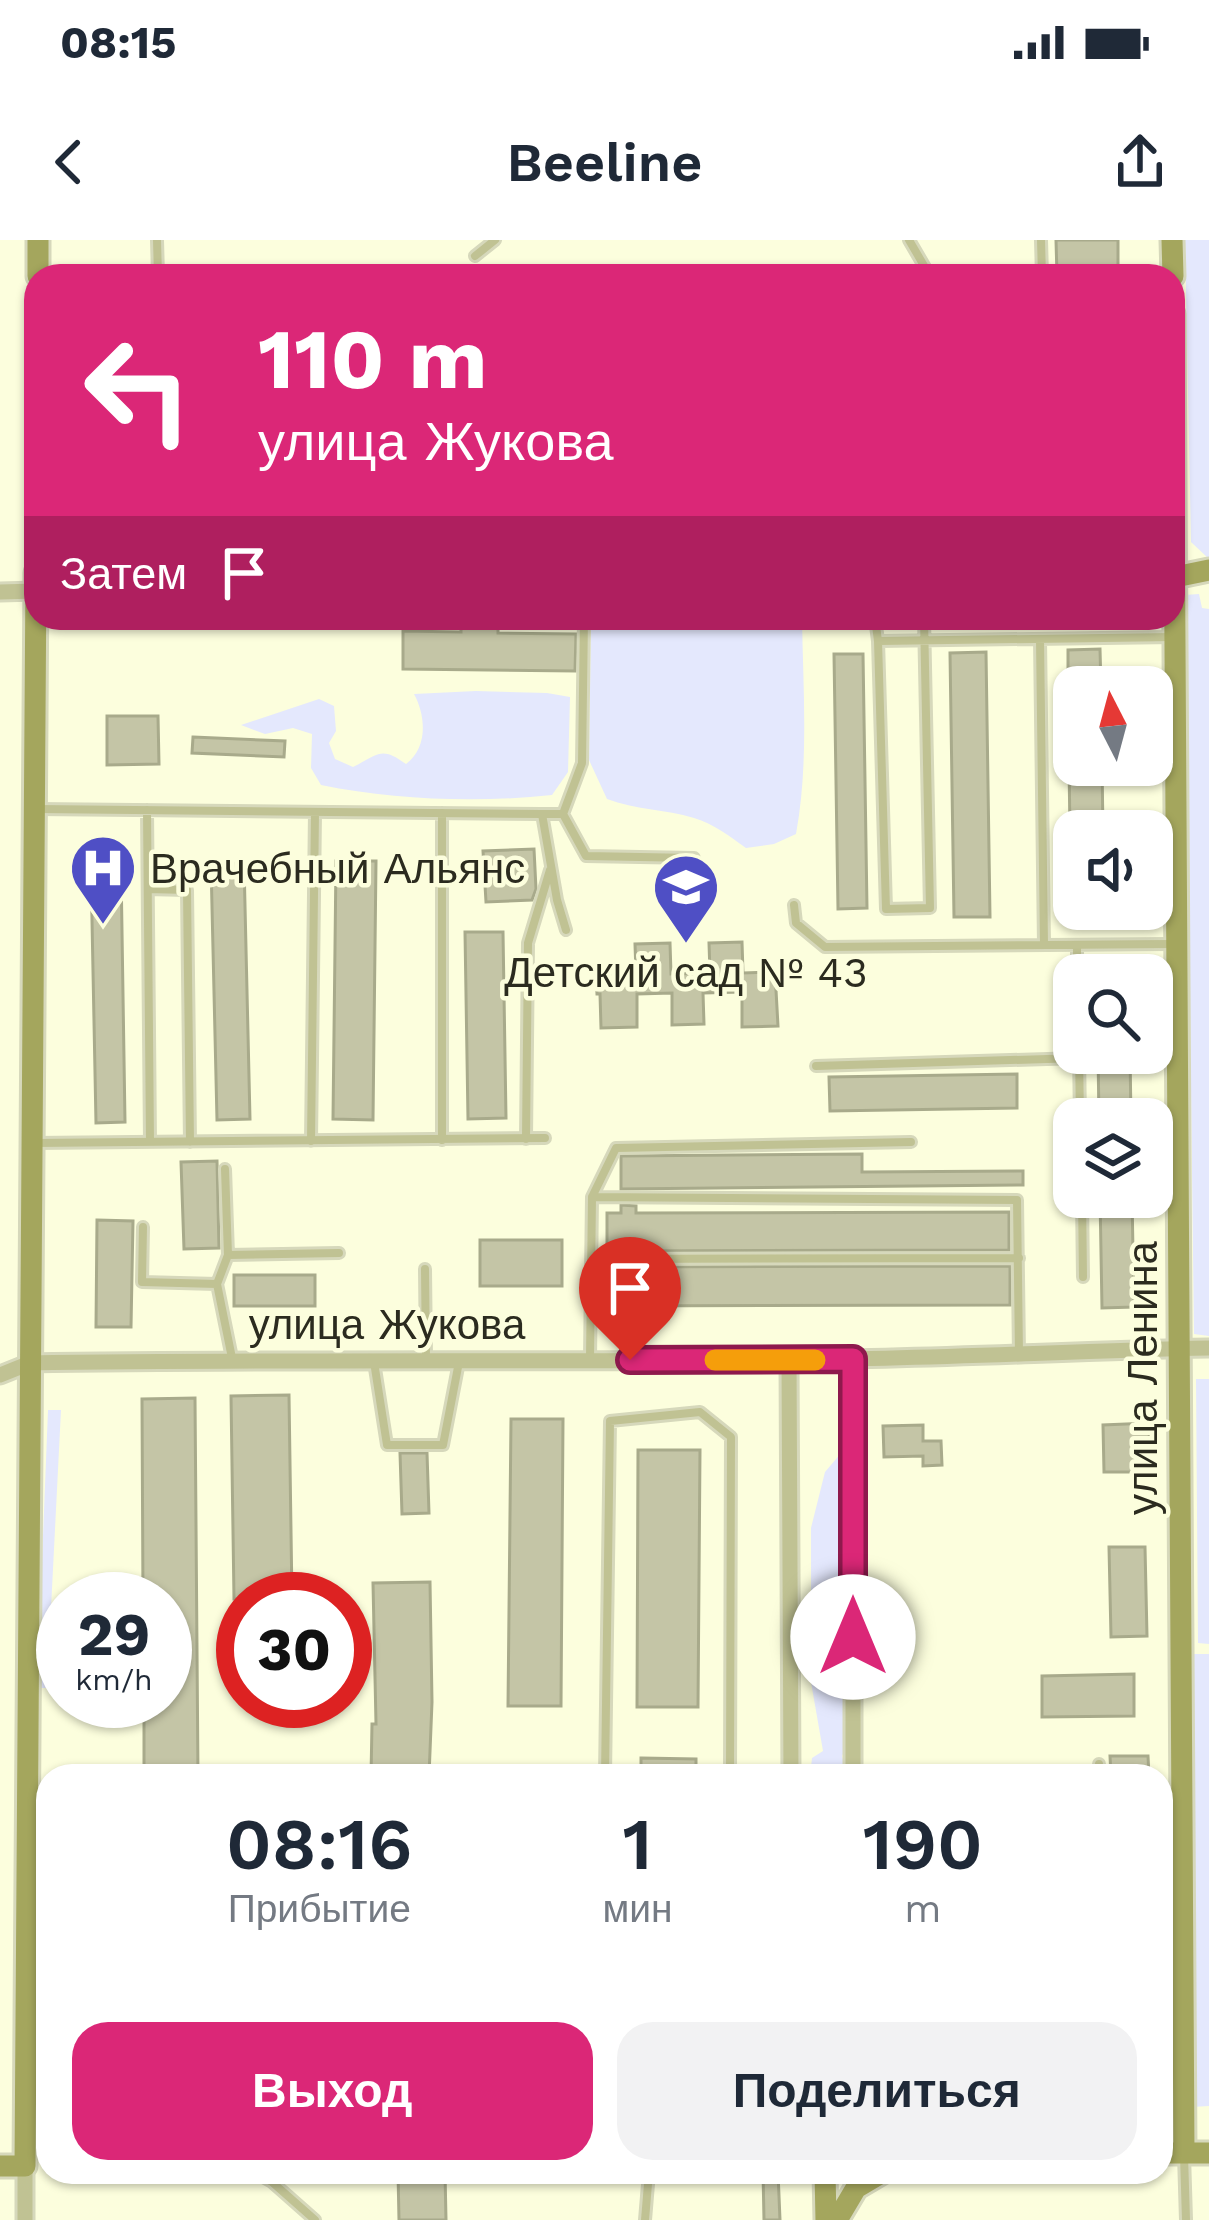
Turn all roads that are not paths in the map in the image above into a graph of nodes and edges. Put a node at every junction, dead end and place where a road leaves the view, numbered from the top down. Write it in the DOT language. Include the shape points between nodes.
graph roads {
  1 [pos="495,240"];
  2 [pos="475,256"];
  3 [pos="36,630"];
  4 [pos="584,630"];
  5 [pos="877,630"];
  6 [pos="924,630"];
  7 [pos="1176,630"];
  8 [pos="1176,637"];
  9 [pos="1040,639"];
  10 [pos="878,641"];
  11 [pos="924,641"];
  12 [pos="36,809"];
  13 [pos="147,810"];
  14 [pos="315,812"];
  15 [pos="442,813"];
  16 [pos="542,814"];
  17 [pos="563,814"];
  18 [pos="694,859"];
  19 [pos="552,863"];
  20 [pos="148,889"];
  21 [pos="794,905"];
  22 [pos="566,930"];
  23 [pos="1178,944"];
  24 [pos="1045,945"];
  25 [pos="1077,945"];
  26 [pos="1077,954"];
  27 [pos="1053,1057"];
  28 [pos="816,1066"];
  29 [pos="526,1138"];
  30 [pos="545,1138"];
  31 [pos="442,1140"];
  32 [pos="311,1141"];
  33 [pos="150,1142"];
  34 [pos="190,1142"];
  35 [pos="911,1142"];
  36 [pos="34,1143"];
  37 [pos="225,1168"];
  38 [pos="592,1197"];
  39 [pos="1082,1218"];
  40 [pos="143,1227"];
  41 [pos="339,1253"];
  42 [pos="228,1255"];
  43 [pos="1018,1258"];
  44 [pos="593,1259"];
  45 [pos="425,1269"];
  46 [pos="1083,1277"];
  47 [pos="217,1284"];
  48 [pos="1209,1348"];
  49 [pos="1180,1349"];
  50 [pos="1019,1356"];
  51 [pos="853,1359"];
  52 [pos="232,1360"];
  53 [pos="590,1360"];
  54 [pos="790,1360"];
  55 [pos="374,1361"];
  56 [pos="426,1361"];
  57 [pos="459,1361"];
  58 [pos="30,1363"];
  59 [pos="0,1376"];
  60 [pos="605,1764"];
  61 [pos="730,1764"];
  62 [pos="791,1764"];
  63 [pos="853,1764"];
  64 [pos="1173,1796"];
  65 [pos="1173,1884"];
  66 [pos="36,2098"];
  67 [pos="1173,2153"];
  68 [pos="1184,2153"];
  69 [pos="1209,2153"];
  70 [pos="0,2166"];
  71 [pos="25,2167"];
  72 [pos="274,2184"];
  73 [pos="648,2184"];
  74 [pos="825,2184"];
  75 [pos="863,2184"];
  76 [pos="25,2220"];
  77 [pos="315,2220"];
  78 [pos="645,2220"];
  79 [pos="826,2220"];
  80 [pos="837,2220"];
  81 [pos="1186,2220"];
  1 -- 2 [label="lane"];
  3 -- 12 [label="street"];
  4 -- 17 [label="lane" via="582,763"];
  5 -- 10 [label="lane"];
  6 -- 11 [label="lane"];
  7 -- 8 [label="street, улица Ленина"];
  8 -- 9 [label="lane"];
  8 -- 23 [label="street, улица Ленина"];
  9 -- 11 [label="lane"];
  9 -- 24 [label="lane"];
  10 -- 11 [label="lane"];
  10 -- 11 [label="lane" via="886,909 931,908"];
  12 -- 13 [label="lane"];
  12 -- 36 [label="street"];
  13 -- 14 [label="lane"];
  13 -- 20 [label="lane"];
  14 -- 15 [label="lane"];
  14 -- 32 [label="lane"];
  15 -- 16 [label="lane"];
  15 -- 31 [label="lane"];
  16 -- 17 [label="lane"];
  16 -- 19 [label="lane"];
  17 -- 18 [label="lane" via="586,856"];
  19 -- 22 [label="lane"];
  19 -- 29 [label="lane" via="528,944"];
  20 -- 33 [label="lane"];
  20 -- 34 [label="lane" via="187,890"];
  21 -- 24 [label="lane" via="796,923 825,947"];
  23 -- 25 [label="lane"];
  23 -- 49 [label="street, улица Ленина"];
  24 -- 25 [label="lane"];
  25 -- 26 [label="lane"];
  27 -- 28 [label="lane"];
  29 -- 30 [label="lane"];
  29 -- 31 [label="lane"];
  31 -- 32 [label="lane"];
  32 -- 34 [label="lane"];
  33 -- 34 [label="lane"];
  33 -- 36 [label="lane"];
  35 -- 38 [label="lane" via="616,1148"];
  36 -- 58 [label="street"];
  37 -- 42 [label="lane"];
  38 -- 43 [label="lane" via="1017,1200"];
  38 -- 44 [label="lane"];
  39 -- 46 [label="lane"];
  40 -- 47 [label="lane" via="142,1282"];
  41 -- 42 [label="lane"];
  42 -- 47 [label="lane"];
  43 -- 44 [label="lane"];
  43 -- 50 [label="lane"];
  44 -- 53 [label="lane"];
  45 -- 56 [label="lane"];
  47 -- 52 [label="lane"];
  48 -- 49 [label="street, улица Жукова"];
  49 -- 50 [label="street, улица Жукова"];
  49 -- 64 [label="street, улица Ленина"];
  50 -- 51 [label="street, улица Жукова"];
  51 -- 54 [label="street, улица Жукова"];
  51 -- 63 [label="street"];
  52 -- 55 [label="street, улица Жукова"];
  52 -- 58 [label="street, улица Жукова"];
  53 -- 54 [label="street, улица Жукова"];
  53 -- 57 [label="street, улица Жукова"];
  54 -- 62 [label="street"];
  55 -- 56 [label="street, улица Жукова"];
  55 -- 57 [label="lane" via="387,1445 443,1445"];
  56 -- 57 [label="street, улица Жукова"];
  58 -- 59 [label="street, улица Жукова"];
  58 -- 66 [label="street"];
  60 -- 61 [label="lane" via="610,1421 700,1412 731,1437"];
  65 -- 68 [label="street, улица Ленина"];
  66 -- 71 [label="street"];
  67 -- 68 [label="street"];
  68 -- 69 [label="street"];
  68 -- 81 [label="lane"];
  70 -- 71 [label="street"];
  71 -- 76 [label="street"];
  72 -- 77 [label="lane"];
  73 -- 78 [label="lane"];
  74 -- 79 [label="street"];
  75 -- 80 [label="street"];
}
